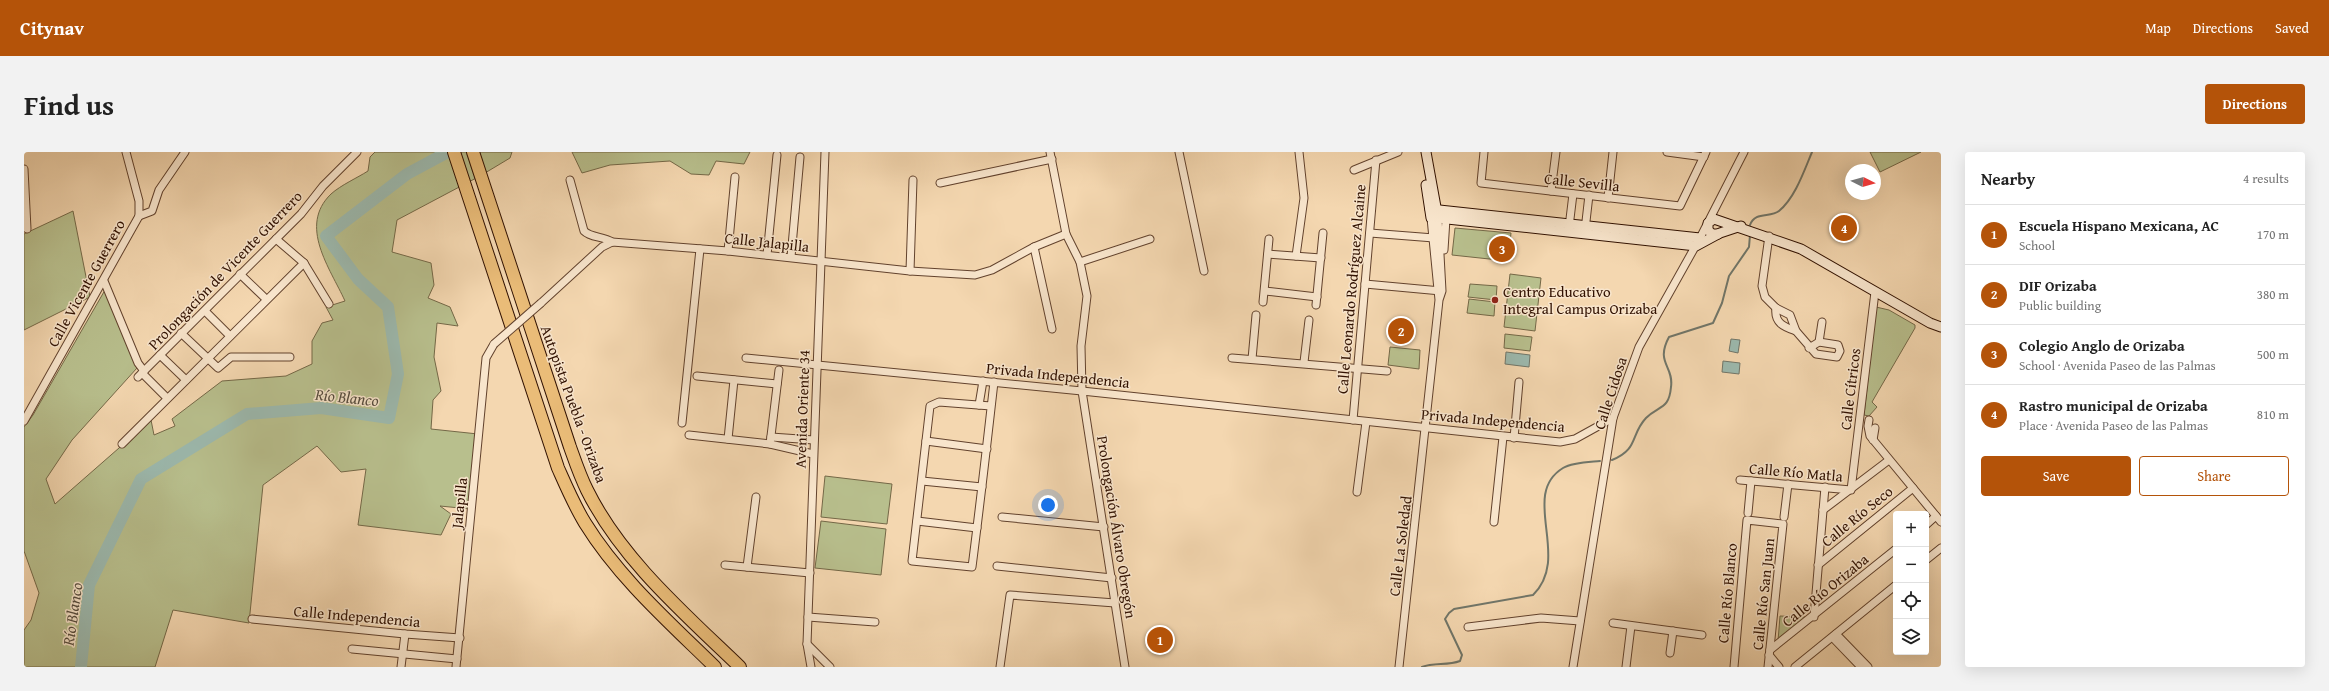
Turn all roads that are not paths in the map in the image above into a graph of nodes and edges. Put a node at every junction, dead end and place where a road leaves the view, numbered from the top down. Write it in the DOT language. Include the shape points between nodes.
graph roads {
  1 [pos="126,152"];
  2 [pos="185,152"];
  3 [pos="357,152"];
  4 [pos="454,152"];
  5 [pos="472,152"];
  6 [pos="825,152"];
  7 [pos="1179,152"];
  8 [pos="1299,152"];
  9 [pos="1398,152"];
  10 [pos="1420,152"];
  11 [pos="1426,152"];
  12 [pos="1484,152"];
  13 [pos="1556,152"];
  14 [pos="1613,152"];
  15 [pos="1667,152"];
  16 [pos="1744,152"];
  17 [pos="1705,154"];
  18 [pos="777,155"];
  19 [pos="1051,156"];
  20 [pos="800,157"];
  21 [pos="1376,160"];
  22 [pos="24,169"];
  23 [pos="1354,170"];
  24 [pos="734,177"];
  25 [pos="570,180"];
  26 [pos="913,180"];
  27 [pos="940,183"];
  28 [pos="1551,191"];
  29 [pos="1573,194"];
  30 [pos="1589,196"];
  31 [pos="1608,198"];
  32 [pos="1439,214"];
  33 [pos="139,216"];
  34 [pos="1720,219"];
  35 [pos="1708,223"];
  36 [pos="1741,226"];
  37 [pos="28,229"];
  38 [pos="1569,229"];
  39 [pos="1585,230"];
  40 [pos="1323,233"];
  41 [pos="1370,233"];
  42 [pos="1066,234"];
  43 [pos="1719,234"];
  44 [pos="1769,236"];
  45 [pos="1434,238"];
  46 [pos="276,239"];
  47 [pos="1150,239"];
  48 [pos="1269,239"];
  49 [pos="612,242"];
  50 [pos="1698,242"];
  51 [pos="1034,247"];
  52 [pos="700,249"];
  53 [pos="728,251"];
  54 [pos="1268,254"];
  55 [pos="767,255"];
  56 [pos="1296,256"];
  57 [pos="791,257"];
  58 [pos="1321,258"];
  59 [pos="822,262"];
  60 [pos="1080,262"];
  61 [pos="304,263"];
  62 [pos="910,271"];
  63 [pos="1204,271"];
  64 [pos="240,274"];
  65 [pos="104,281"];
  66 [pos="1365,284"];
  67 [pos="1265,291"];
  68 [pos="1439,291"];
  69 [pos="1875,292"];
  70 [pos="1317,297"];
  71 [pos="266,299"];
  72 [pos="1263,302"];
  73 [pos="329,304"];
  74 [pos="1316,305"];
  75 [pos="1776,308"];
  76 [pos="205,311"];
  77 [pos="1256,315"];
  78 [pos="1309,320"];
  79 [pos="1822,322"];
  80 [pos="1941,322"];
  81 [pos="1930,323"];
  82 [pos="1941,327"];
  83 [pos="1052,329"];
  84 [pos="1796,331"];
  85 [pos="181,333"];
  86 [pos="230,336"];
  87 [pos="1819,342"];
  88 [pos="1810,348"];
  89 [pos="160,355"];
  90 [pos="290,358"];
  91 [pos="746,358"];
  92 [pos="1232,358"];
  93 [pos="208,359"];
  94 [pos="1252,359"];
  95 [pos="1304,362"];
  96 [pos="816,365"];
  97 [pos="1357,368"];
  98 [pos="141,370"];
  99 [pos="779,370"];
  100 [pos="1387,371"];
  101 [pos="697,376"];
  102 [pos="186,380"];
  103 [pos="734,380"];
  104 [pos="983,381"];
  105 [pos="994,382"];
  106 [pos="1519,382"];
  107 [pos="777,384"];
  108 [pos="1082,391"];
  109 [pos="167,398"];
  110 [pos="980,405"];
  111 [pos="991,406"];
  112 [pos="1613,418"];
  113 [pos="1353,420"];
  114 [pos="1869,420"];
  115 [pos="24,421"];
  116 [pos="1366,422"];
  117 [pos="682,423"];
  118 [pos="1426,428"];
  119 [pos="1876,428"];
  120 [pos="689,435"];
  121 [pos="1503,437"];
  122 [pos="1514,438"];
  123 [pos="728,439"];
  124 [pos="771,440"];
  125 [pos="814,440"];
  126 [pos="1873,440"];
  127 [pos="926,441"];
  128 [pos="122,444"];
  129 [pos="987,448"];
  130 [pos="813,454"];
  131 [pos="1890,460"];
  132 [pos="1740,480"];
  133 [pos="922,481"];
  134 [pos="1751,481"];
  135 [pos="1788,484"];
  136 [pos="982,487"];
  137 [pos="1825,488"];
  138 [pos="1913,488"];
  139 [pos="1851,490"];
  140 [pos="1357,492"];
  141 [pos="756,497"];
  142 [pos="1823,510"];
  143 [pos="1002,517"];
  144 [pos="1747,517"];
  145 [pos="1939,519"];
  146 [pos="1784,521"];
  147 [pos="917,522"];
  148 [pos="1494,522"];
  149 [pos="1929,524"];
  150 [pos="1104,527"];
  151 [pos="977,528"];
  152 [pos="1941,548"];
  153 [pos="1893,551"];
  154 [pos="1929,558"];
  155 [pos="725,565"];
  156 [pos="1818,565"];
  157 [pos="997,566"];
  158 [pos="747,567"];
  159 [pos="810,573"];
  160 [pos="1112,578"];
  161 [pos="1893,587"];
  162 [pos="1116,603"];
  163 [pos="808,617"];
  164 [pos="1814,617"];
  165 [pos="252,619"];
  166 [pos="1580,621"];
  167 [pos="875,622"];
  168 [pos="1613,623"];
  169 [pos="1631,626"];
  170 [pos="1468,627"];
  171 [pos="1673,631"];
  172 [pos="404,634"];
  173 [pos="1702,635"];
  174 [pos="1834,636"];
  175 [pos="460,638"];
  176 [pos="807,644"];
  177 [pos="352,649"];
  178 [pos="1769,652"];
  179 [pos="402,654"];
  180 [pos="1670,654"];
  181 [pos="457,659"];
  182 [pos="401,667"];
  183 [pos="456,667"];
  184 [pos="715,667"];
  185 [pos="740,667"];
  186 [pos="812,667"];
  187 [pos="830,667"];
  188 [pos="1000,667"];
  189 [pos="1125,667"];
  190 [pos="1399,667"];
  191 [pos="1573,667"];
  192 [pos="1626,667"];
  193 [pos="1734,667"];
  194 [pos="1768,667"];
  195 [pos="1780,667"];
  196 [pos="1795,667"];
  197 [pos="1861,667"];
  198 [pos="1868,667"];
  1 -- 33 [label="street, Calle Vicente Guerrero" via="139,201"];
  2 -- 33 [label="street" via="159,190 152,210"];
  3 -- 46 [label="street, Prolongación de Vicente Guerrero"];
  4 -- 184 [label="highway" via="558,468 572,498 589,528 626,577"];
  5 -- 185 [label="highway, Autopista Puebla - Orizaba" via="570,448 587,490 610,528 633,558"];
  6 -- 59 [label="street, Avenida Oriente 34"];
  7 -- 63 [label="street"];
  8 -- 56 [label="street" via="1304,188"];
  9 -- 21 [label="street"];
  10 -- 32 [label="street"];
  11 -- 32 [label="street"];
  12 -- 28 [label="street, Calle Sevilla" via="1481,183"];
  13 -- 28 [label="street"];
  14 -- 31 [label="street"];
  15 -- 17 [label="street"];
  16 -- 35 [label="street, Calle Cidosa"];
  17 -- 31 [label="street, Calle Sevilla" via="1680,206"];
  18 -- 55 [label="street"];
  19 -- 27 [label="street"];
  19 -- 42 [label="street, Prolongación Álvaro Obregón"];
  20 -- 57 [label="street"];
  21 -- 23 [label="street"];
  21 -- 41 [label="street, Calle Leonardo Rodríguez Alcaine"];
  22 -- 37 [label="street"];
  24 -- 53 [label="street"];
  25 -- 49 [label="street, Calle Jalapilla" via="584,231 587,234 605,237"];
  26 -- 62 [label="street"];
  28 -- 29 [label="street, Calle Sevilla"];
  29 -- 30 [label="street, Calle Sevilla"];
  29 -- 38 [label="street"];
  30 -- 31 [label="street, Calle Sevilla"];
  30 -- 39 [label="street"];
  32 -- 38 [label="street"];
  32 -- 45 [label="street"];
  32 -- 68 [label="street" via="1442,272"];
  33 -- 65 [label="street, Calle Vicente Guerrero"];
  34 -- 35 [label="street"];
  34 -- 36 [label="street"];
  34 -- 43 [label="street" via="1724,226"];
  35 -- 43 [label="street" via="1709,232"];
  35 -- 50 [label="street, Calle Cidosa"];
  36 -- 43 [label="street"];
  36 -- 44 [label="street"];
  38 -- 39 [label="street"];
  39 -- 50 [label="street"];
  40 -- 58 [label="street"];
  41 -- 45 [label="street"];
  41 -- 66 [label="street, Calle Leonardo Rodríguez Alcaine"];
  42 -- 51 [label="street, Calle Jalapilla"];
  42 -- 60 [label="street, Prolongación Álvaro Obregón"];
  43 -- 50 [label="street"];
  44 -- 69 [label="street" via="1817,257"];
  44 -- 75 [label="street" via="1762,291"];
  45 -- 68 [label="street"];
  46 -- 61 [label="street"];
  46 -- 64 [label="street, Prolongación de Vicente Guerrero"];
  47 -- 60 [label="street"];
  48 -- 54 [label="street"];
  49 -- 52 [label="street, Calle Jalapilla"];
  49 -- 175 [label="street, Jalapilla, bridge" via="602,247 494,344 486,358"];
  50 -- 112 [label="street, Calle Cidosa" via="1640,348"];
  51 -- 62 [label="street, Calle Jalapilla" via="982,274"];
  51 -- 83 [label="street"];
  52 -- 53 [label="street, Calle Jalapilla"];
  52 -- 117 [label="street"];
  53 -- 55 [label="street, Calle Jalapilla"];
  54 -- 56 [label="street"];
  54 -- 67 [label="street"];
  55 -- 57 [label="street, Calle Jalapilla"];
  56 -- 58 [label="street"];
  57 -- 59 [label="street, Calle Jalapilla"];
  58 -- 70 [label="street"];
  59 -- 62 [label="street, Calle Jalapilla"];
  59 -- 96 [label="street, Avenida Oriente 34"];
  60 -- 108 [label="street, Prolongación Álvaro Obregón" via="1087,305 1081,346"];
  61 -- 71 [label="street"];
  61 -- 73 [label="street"];
  64 -- 71 [label="street"];
  64 -- 76 [label="street, Prolongación de Vicente Guerrero"];
  65 -- 98 [label="street, Prolongación de Vicente Guerrero"];
  65 -- 115 [label="street, Calle Vicente Guerrero"];
  66 -- 68 [label="street"];
  66 -- 97 [label="street, Calle Leonardo Rodríguez Alcaine"];
  67 -- 70 [label="street"];
  67 -- 72 [label="street"];
  68 -- 118 [label="street, Calle La Soledad"];
  69 -- 81 [label="street"];
  69 -- 139 [label="street, Calle Cítricos"];
  70 -- 74 [label="street"];
  71 -- 86 [label="street"];
  75 -- 84 [label="street" via="1790,315"];
  75 -- 84 [label="street" via="1776,317 1781,325"];
  76 -- 85 [label="street, Prolongación de Vicente Guerrero"];
  76 -- 86 [label="street"];
  77 -- 94 [label="street"];
  78 -- 95 [label="street"];
  79 -- 87 [label="street"];
  80 -- 81 [label="street"];
  81 -- 82 [label="street"];
  84 -- 88 [label="street"];
  85 -- 89 [label="street, Prolongación de Vicente Guerrero"];
  85 -- 93 [label="street"];
  86 -- 93 [label="street"];
  87 -- 88 [label="street"];
  87 -- 88 [label="street" via="1830,343 1829,356 1816,354"];
  89 -- 98 [label="street, Prolongación de Vicente Guerrero"];
  89 -- 102 [label="street"];
  90 -- 93 [label="street" via="231,357 218,368"];
  91 -- 96 [label="street, Privada Independencia"];
  92 -- 94 [label="street"];
  93 -- 102 [label="street"];
  94 -- 95 [label="street"];
  95 -- 97 [label="street"];
  96 -- 104 [label="street, Privada Independencia"];
  96 -- 125 [label="street, Avenida Oriente 34"];
  97 -- 100 [label="street"];
  97 -- 113 [label="street, Calle Leonardo Rodríguez Alcaine"];
  98 -- 109 [label="street"];
  99 -- 107 [label="street"];
  101 -- 103 [label="street"];
  102 -- 109 [label="street"];
  103 -- 107 [label="street"];
  103 -- 123 [label="street"];
  104 -- 105 [label="street, Privada Independencia"];
  104 -- 110 [label="street"];
  105 -- 108 [label="street, Privada Independencia"];
  105 -- 111 [label="street"];
  106 -- 122 [label="street"];
  107 -- 124 [label="street"];
  108 -- 113 [label="street, Privada Independencia"];
  108 -- 150 [label="street, Prolongación Álvaro Obregón"];
  109 -- 128 [label="street"];
  110 -- 111 [label="street"];
  110 -- 127 [label="street" via="933,403 930,406"];
  111 -- 129 [label="street"];
  112 -- 122 [label="street, Privada Independencia" via="1567,442"];
  112 -- 166 [label="street, Calle Cidosa"];
  113 -- 116 [label="street, Privada Independencia"];
  114 -- 126 [label="street" via="1868,432"];
  116 -- 118 [label="street, Privada Independencia"];
  116 -- 140 [label="street"];
  118 -- 121 [label="street, Privada Independencia"];
  118 -- 190 [label="street, Calle La Soledad"];
  119 -- 126 [label="street"];
  120 -- 123 [label="street"];
  121 -- 122 [label="street, Privada Independencia"];
  121 -- 148 [label="street"];
  123 -- 124 [label="street"];
  124 -- 125 [label="street"];
  124 -- 130 [label="street"];
  125 -- 130 [label="street, Avenida Oriente 34"];
  126 -- 131 [label="street"];
  127 -- 129 [label="street"];
  127 -- 133 [label="street"];
  129 -- 136 [label="street"];
  130 -- 159 [label="street, Avenida Oriente 34"];
  131 -- 138 [label="street"];
  131 -- 139 [label="street"];
  132 -- 134 [label="street, Calle Río Matla"];
  133 -- 136 [label="street"];
  133 -- 147 [label="street"];
  134 -- 135 [label="street, Calle Río Matla"];
  134 -- 144 [label="street, Calle Río Blanco"];
  135 -- 137 [label="street, Calle Río Matla"];
  135 -- 146 [label="street, Calle Río San Juan"];
  136 -- 151 [label="street"];
  137 -- 139 [label="street, Calle Río Matla"];
  137 -- 142 [label="street"];
  138 -- 145 [label="street"];
  138 -- 156 [label="street, Calle Río Seco"];
  139 -- 142 [label="street"];
  141 -- 158 [label="street"];
  142 -- 156 [label="street"];
  143 -- 150 [label="street"];
  144 -- 146 [label="street"];
  144 -- 193 [label="street, Calle Río Blanco"];
  145 -- 149 [label="street"];
  146 -- 178 [label="street, Calle Río San Juan"];
  147 -- 151 [label="street"];
  147 -- 151 [label="street" via="912,561 972,567"];
  150 -- 160 [label="street, Prolongación Álvaro Obregón"];
  152 -- 154 [label="street"];
  153 -- 164 [label="street, Calle Río Orizaba"];
  155 -- 158 [label="street"];
  156 -- 164 [label="street"];
  157 -- 160 [label="street"];
  158 -- 159 [label="street"];
  159 -- 163 [label="street, Avenida Oriente 34"];
  160 -- 162 [label="street, Prolongación Álvaro Obregón"];
  161 -- 174 [label="street"];
  162 -- 188 [label="street" via="1010,595"];
  162 -- 189 [label="street, Prolongación Álvaro Obregón"];
  163 -- 167 [label="street"];
  163 -- 176 [label="street, Avenida Oriente 34"];
  164 -- 178 [label="street, Calle Río Orizaba"];
  165 -- 172 [label="street, Calle Independencia"];
  166 -- 170 [label="street" via="1541,618"];
  166 -- 191 [label="street, Calle Cidosa"];
  168 -- 169 [label="street"];
  169 -- 171 [label="street"];
  169 -- 192 [label="street"];
  171 -- 173 [label="street"];
  171 -- 180 [label="street"];
  172 -- 175 [label="street, Calle Independencia"];
  172 -- 179 [label="street"];
  174 -- 196 [label="street"];
  174 -- 197 [label="street"];
  174 -- 198 [label="street"];
  175 -- 181 [label="street, Jalapilla"];
  176 -- 186 [label="street, Avenida Oriente 34"];
  176 -- 187 [label="street"];
  177 -- 179 [label="street"];
  178 -- 194 [label="street, Calle Río San Juan"];
  178 -- 195 [label="street"];
  179 -- 181 [label="street"];
  179 -- 182 [label="street"];
  181 -- 183 [label="street, Jalapilla"];
}
